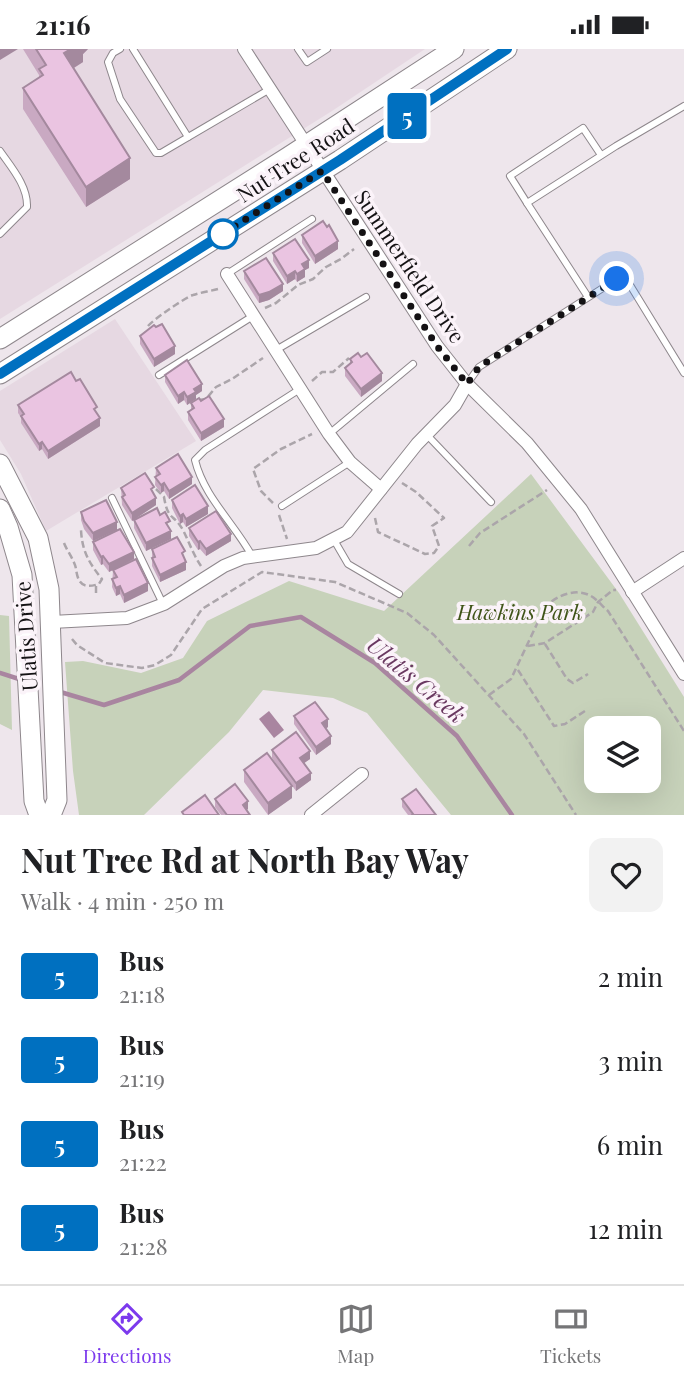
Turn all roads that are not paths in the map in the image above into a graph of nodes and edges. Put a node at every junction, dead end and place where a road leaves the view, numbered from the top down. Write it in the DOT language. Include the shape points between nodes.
graph roads {
  1 [pos="133,49"];
  2 [pos="244,49"];
  3 [pos="298,49"];
  4 [pos="327,49"];
  5 [pos="454,49"];
  6 [pos="507,49"];
  7 [pos="114,52"];
  8 [pos="270,89"];
  9 [pos="684,106"];
  10 [pos="188,137"];
  11 [pos="306,146"];
  12 [pos="0,151"];
  13 [pos="601,155"];
  14 [pos="322,171"];
  15 [pos="527,203"];
  16 [pos="312,219"];
  17 [pos="0,234"];
  18 [pos="229,278"];
  19 [pos="366,297"];
  20 [pos="587,297"];
  21 [pos="253,316"];
  22 [pos="0,339"];
  23 [pos="276,350"];
  24 [pos="413,364"];
  25 [pos="684,373"];
  26 [pos="0,374"];
  27 [pos="159,375"];
  28 [pos="467,384"];
  29 [pos="300,389"];
  30 [pos="327,430"];
  31 [pos="427,435"];
  32 [pos="350,462"];
  33 [pos="0,464"];
  34 [pos="381,489"];
  35 [pos="112,498"];
  36 [pos="491,502"];
  37 [pos="282,506"];
  38 [pos="0,509"];
  39 [pos="334,541"];
  40 [pos="252,556"];
  41 [pos="684,558"];
  42 [pos="22,575"];
  43 [pos="632,592"];
  44 [pos="399,594"];
  45 [pos="164,604"];
  46 [pos="52,622"];
  47 [pos="684,674"];
  48 [pos="54,677"];
  49 [pos="362,774"];
  50 [pos="39,815"];
  51 [pos="51,815"];
  52 [pos="311,815"];
  1 -- 10 [label="lane"];
  2 -- 8 [label="street, Summerfield Drive"];
  3 -- 4 [label="lane" via="307,62"];
  5 -- 11 [label="main road, Nut Tree Road"];
  6 -- 14 [label="main road, Nut Tree Road"];
  7 -- 10 [label="lane" via="108,62 120,99 156,153"];
  8 -- 10 [label="lane"];
  8 -- 11 [label="street, Summerfield Drive"];
  9 -- 13 [label="lane"];
  11 -- 14 [label="street, Summerfield Drive"];
  11 -- 22 [label="main road, Nut Tree Road"];
  12 -- 17 [label="lane" via="27,201 27,207"];
  13 -- 15 [label="lane"];
  13 -- 15 [label="lane" via="583,128 562,141 510,176"];
  14 -- 26 [label="main road, Nut Tree Road"];
  14 -- 28 [label="street, Summerfield Drive"];
  15 -- 20 [label="lane"];
  16 -- 18 [label="lane"];
  18 -- 21 [label="street"];
  19 -- 23 [label="lane"];
  20 -- 25 [label="lane" via="617,279 630,285"];
  20 -- 28 [label="lane" via="479,367"];
  21 -- 23 [label="street"];
  21 -- 27 [label="lane"];
  23 -- 29 [label="street"];
  24 -- 30 [label="lane"];
  28 -- 31 [label="street" via="456,405"];
  28 -- 43 [label="street, Summerfield Drive" via="560,481"];
  29 -- 30 [label="street"];
  29 -- 40 [label="lane" via="195,460 198,475"];
  30 -- 32 [label="street"];
  31 -- 34 [label="street"];
  31 -- 36 [label="lane"];
  32 -- 34 [label="street"];
  32 -- 37 [label="lane"];
  33 -- 46 [label="main road, Ulatis Drive" via="38,538"];
  34 -- 39 [label="street" via="347,532"];
  35 -- 45 [label="lane"];
  38 -- 42 [label="main road, Ulatis Drive"];
  39 -- 40 [label="street" via="316,548"];
  39 -- 44 [label="lane" via="348,564"];
  40 -- 45 [label="street" via="224,566"];
  41 -- 43 [label="street"];
  42 -- 48 [label="main road" via="34,592 40,645"];
  42 -- 50 [label="main road, Ulatis Drive" via="34,801"];
  43 -- 47 [label="street, Summerfield Drive"];
  45 -- 46 [label="street" via="127,618"];
  46 -- 48 [label="main road, Ulatis Drive"];
  48 -- 51 [label="main road, Ulatis Drive" via="57,800"];
  49 -- 52 [label="street"];
}
